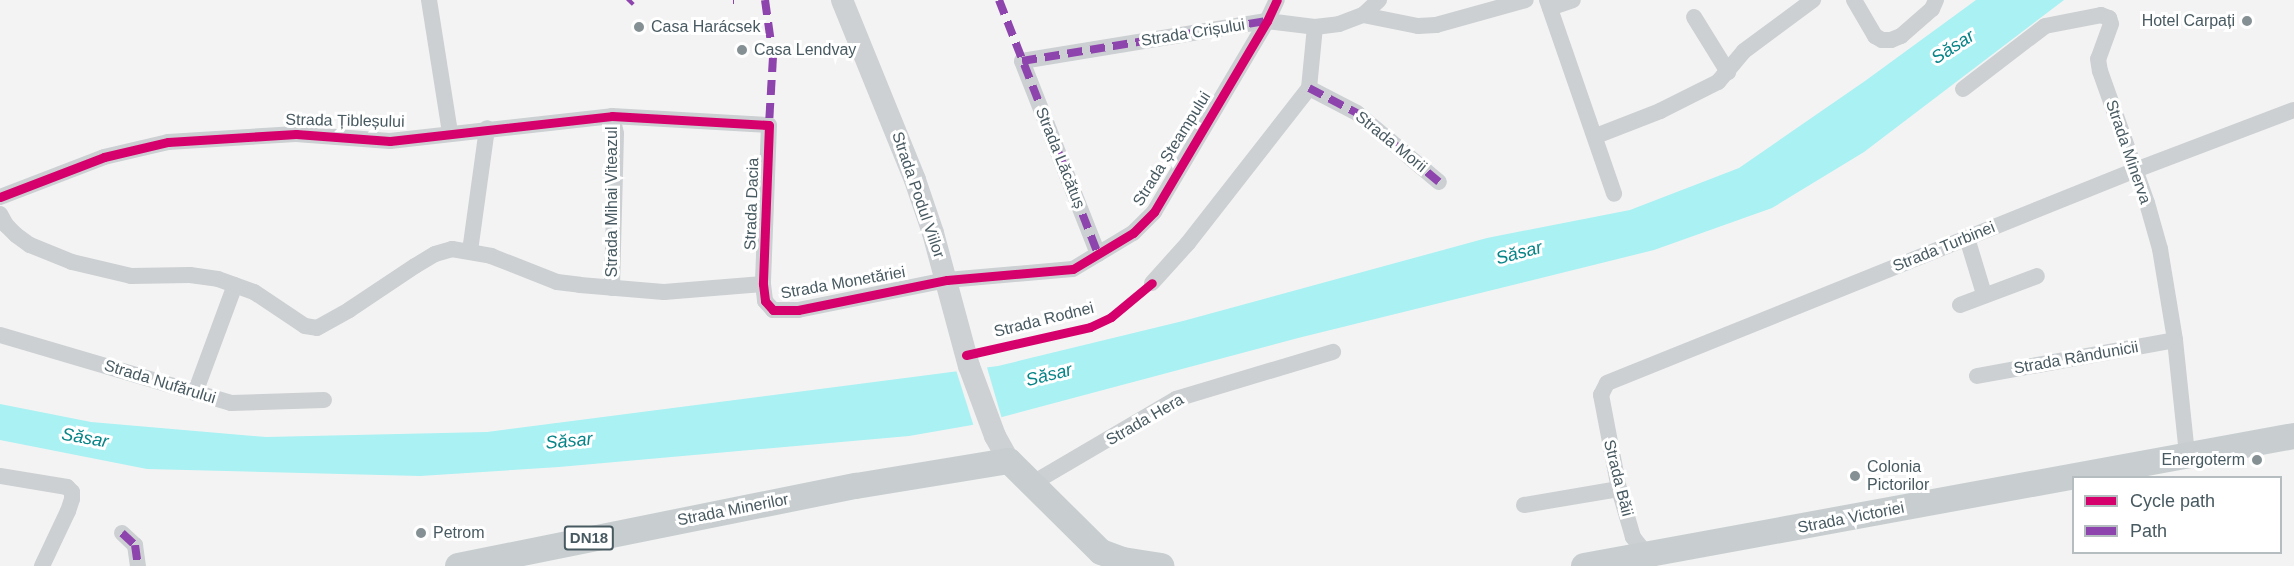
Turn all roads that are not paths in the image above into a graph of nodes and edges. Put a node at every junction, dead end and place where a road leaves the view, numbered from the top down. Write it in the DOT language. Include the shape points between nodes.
graph roads {
  1 [pos="429,0"];
  2 [pos="842,0"];
  3 [pos="1277,0"];
  4 [pos="1379,0"];
  5 [pos="1526,0"];
  6 [pos="1573,0"];
  7 [pos="1813,0"];
  8 [pos="1854,0"];
  9 [pos="1936,0"];
  10 [pos="1548,4"];
  11 [pos="1363,15"];
  12 [pos="1694,17"];
  13 [pos="1267,21"];
  14 [pos="1315,27"];
  15 [pos="1022,62"];
  16 [pos="1728,72"];
  17 [pos="1309,88"];
  18 [pos="1963,89"];
  19 [pos="2294,110"];
  20 [pos="612,116"];
  21 [pos="769,125"];
  22 [pos="487,129"];
  23 [pos="450,132"];
  24 [pos="1596,136"];
  25 [pos="2133,171"];
  26 [pos="1438,182"];
  27 [pos="1614,194"];
  28 [pos="0,197"];
  29 [pos="0,214"];
  30 [pos="1967,238"];
  31 [pos="470,251"];
  32 [pos="1098,254"];
  33 [pos="2037,276"];
  34 [pos="947,280"];
  35 [pos="1152,283"];
  36 [pos="763,284"];
  37 [pos="235,285"];
  38 [pos="612,288"];
  39 [pos="1984,294"];
  40 [pos="1960,305"];
  41 [pos="0,335"];
  42 [pos="2175,340"];
  43 [pos="1333,352"];
  44 [pos="1977,376"];
  45 [pos="195,393"];
  46 [pos="1601,394"];
  47 [pos="324,400"];
  48 [pos="2294,436"];
  49 [pos="2187,455"];
  50 [pos="1009,461"];
  51 [pos="0,476"];
  52 [pos="2081,476"];
  53 [pos="2072,478"];
  54 [pos="1033,483"];
  55 [pos="1619,489"];
  56 [pos="1524,505"];
  57 [pos="122,533"];
  58 [pos="1650,561"];
  59 [pos="1123,563"];
  60 [pos="42,566"];
  61 [pos="138,566"];
  62 [pos="458,566"];
  63 [pos="1162,566"];
  64 [pos="1584,566"];
  1 -- 23 [label="street"];
  2 -- 34 [label="main road, Strada Podul Viilor" via="915,180"];
  3 -- 13 [label="street, Strada Șteampului"];
  4 -- 11 [label="street"];
  5 -- 11 [label="street" via="1436,25 1418,26"];
  6 -- 10 [label="street"];
  7 -- 16 [label="street" via="1743,51"];
  8 -- 9 [label="street" via="1875,36 1882,40 1901,36 1932,9"];
  10 -- 24 [label="street"];
  11 -- 14 [label="street, Strada Crișului"];
  12 -- 16 [label="street"];
  13 -- 14 [label="street, Strada Crișului"];
  13 -- 15 [label="street, Strada Crișului"];
  13 -- 32 [label="street, Strada Șteampului" via="1154,212 1133,233"];
  14 -- 17 [label="street"];
  15 -- 32 [label="street, Strada Lăcătuș"];
  16 -- 24 [label="street" via="1696,94"];
  17 -- 26 [label="street, Strada Morii" via="1357,113"];
  17 -- 35 [label="street"];
  18 -- 25 [label="street, Strada Minerva" via="2046,26 2101,15 2109,18 2111,24 2098,59"];
  19 -- 25 [label="street, Strada Turbinei"];
  20 -- 21 [label="street, Strada Țibleșului"];
  20 -- 22 [label="street, Strada Țibleșului"];
  20 -- 38 [label="street, Strada Mihai Viteazul" via="616,134"];
  21 -- 36 [label="street, Strada Dacia"];
  22 -- 23 [label="street, Strada Țibleșului"];
  22 -- 31 [label="street"];
  23 -- 28 [label="street, Strada Țibleșului" via="390,141 296,134 168,142 104,158"];
  24 -- 27 [label="street"];
  25 -- 30 [label="street, Strada Turbinei"];
  25 -- 42 [label="street, Strada Minerva" via="2160,249"];
  29 -- 37 [label="street, Strada Monetăriei" via="23,240 72,262 131,276 190,275"];
  30 -- 39 [label="street"];
  30 -- 46 [label="street, Strada Turbinei" via="1607,383"];
  31 -- 37 [label="street, Strada Monetăriei" via="452,249 435,254 317,328 305,326 254,292"];
  31 -- 38 [label="street, Strada Monetăriei" via="557,282"];
  32 -- 34 [label="street, Strada Șteampului" via="1073,269"];
  33 -- 39 [label="street"];
  34 -- 36 [label="street, Strada Monetăriei" via="784,311 773,310 765,301"];
  34 -- 50 [label="main road, Strada Podul Viilor" via="969,366 995,436"];
  36 -- 38 [label="street, Strada Monetăriei" via="702,291"];
  37 -- 45 [label="street"];
  39 -- 40 [label="street"];
  41 -- 45 [label="street, Strada Nufărului"];
  42 -- 44 [label="street, Strada Rândunicii"];
  42 -- 49 [label="street, Strada Minerva"];
  43 -- 54 [label="street, Strada Hera" via="1176,399"];
  45 -- 47 [label="street, Strada Nufărului" via="243,405"];
  46 -- 55 [label="street, Strada Băii"];
  48 -- 49 [label="main road, Strada Victoriei"];
  49 -- 52 [label="main road, Strada Victoriei"];
  50 -- 54 [label="main road"];
  50 -- 62 [label="main road, Strada Minerilor / DN18" via="866,484"];
  51 -- 60 [label="street" via="67,487 72,492 70,505"];
  53 -- 58 [label="main road, Strada Victoriei"];
  54 -- 59 [label="main road" via="1101,552"];
  55 -- 56 [label="street"];
  55 -- 58 [label="street, Strada Băii" via="1633,537"];
  57 -- 61 [label="street" via="135,545"];
  58 -- 64 [label="main road, Strada Victoriei"];
  59 -- 63 [label="main road"];
}
